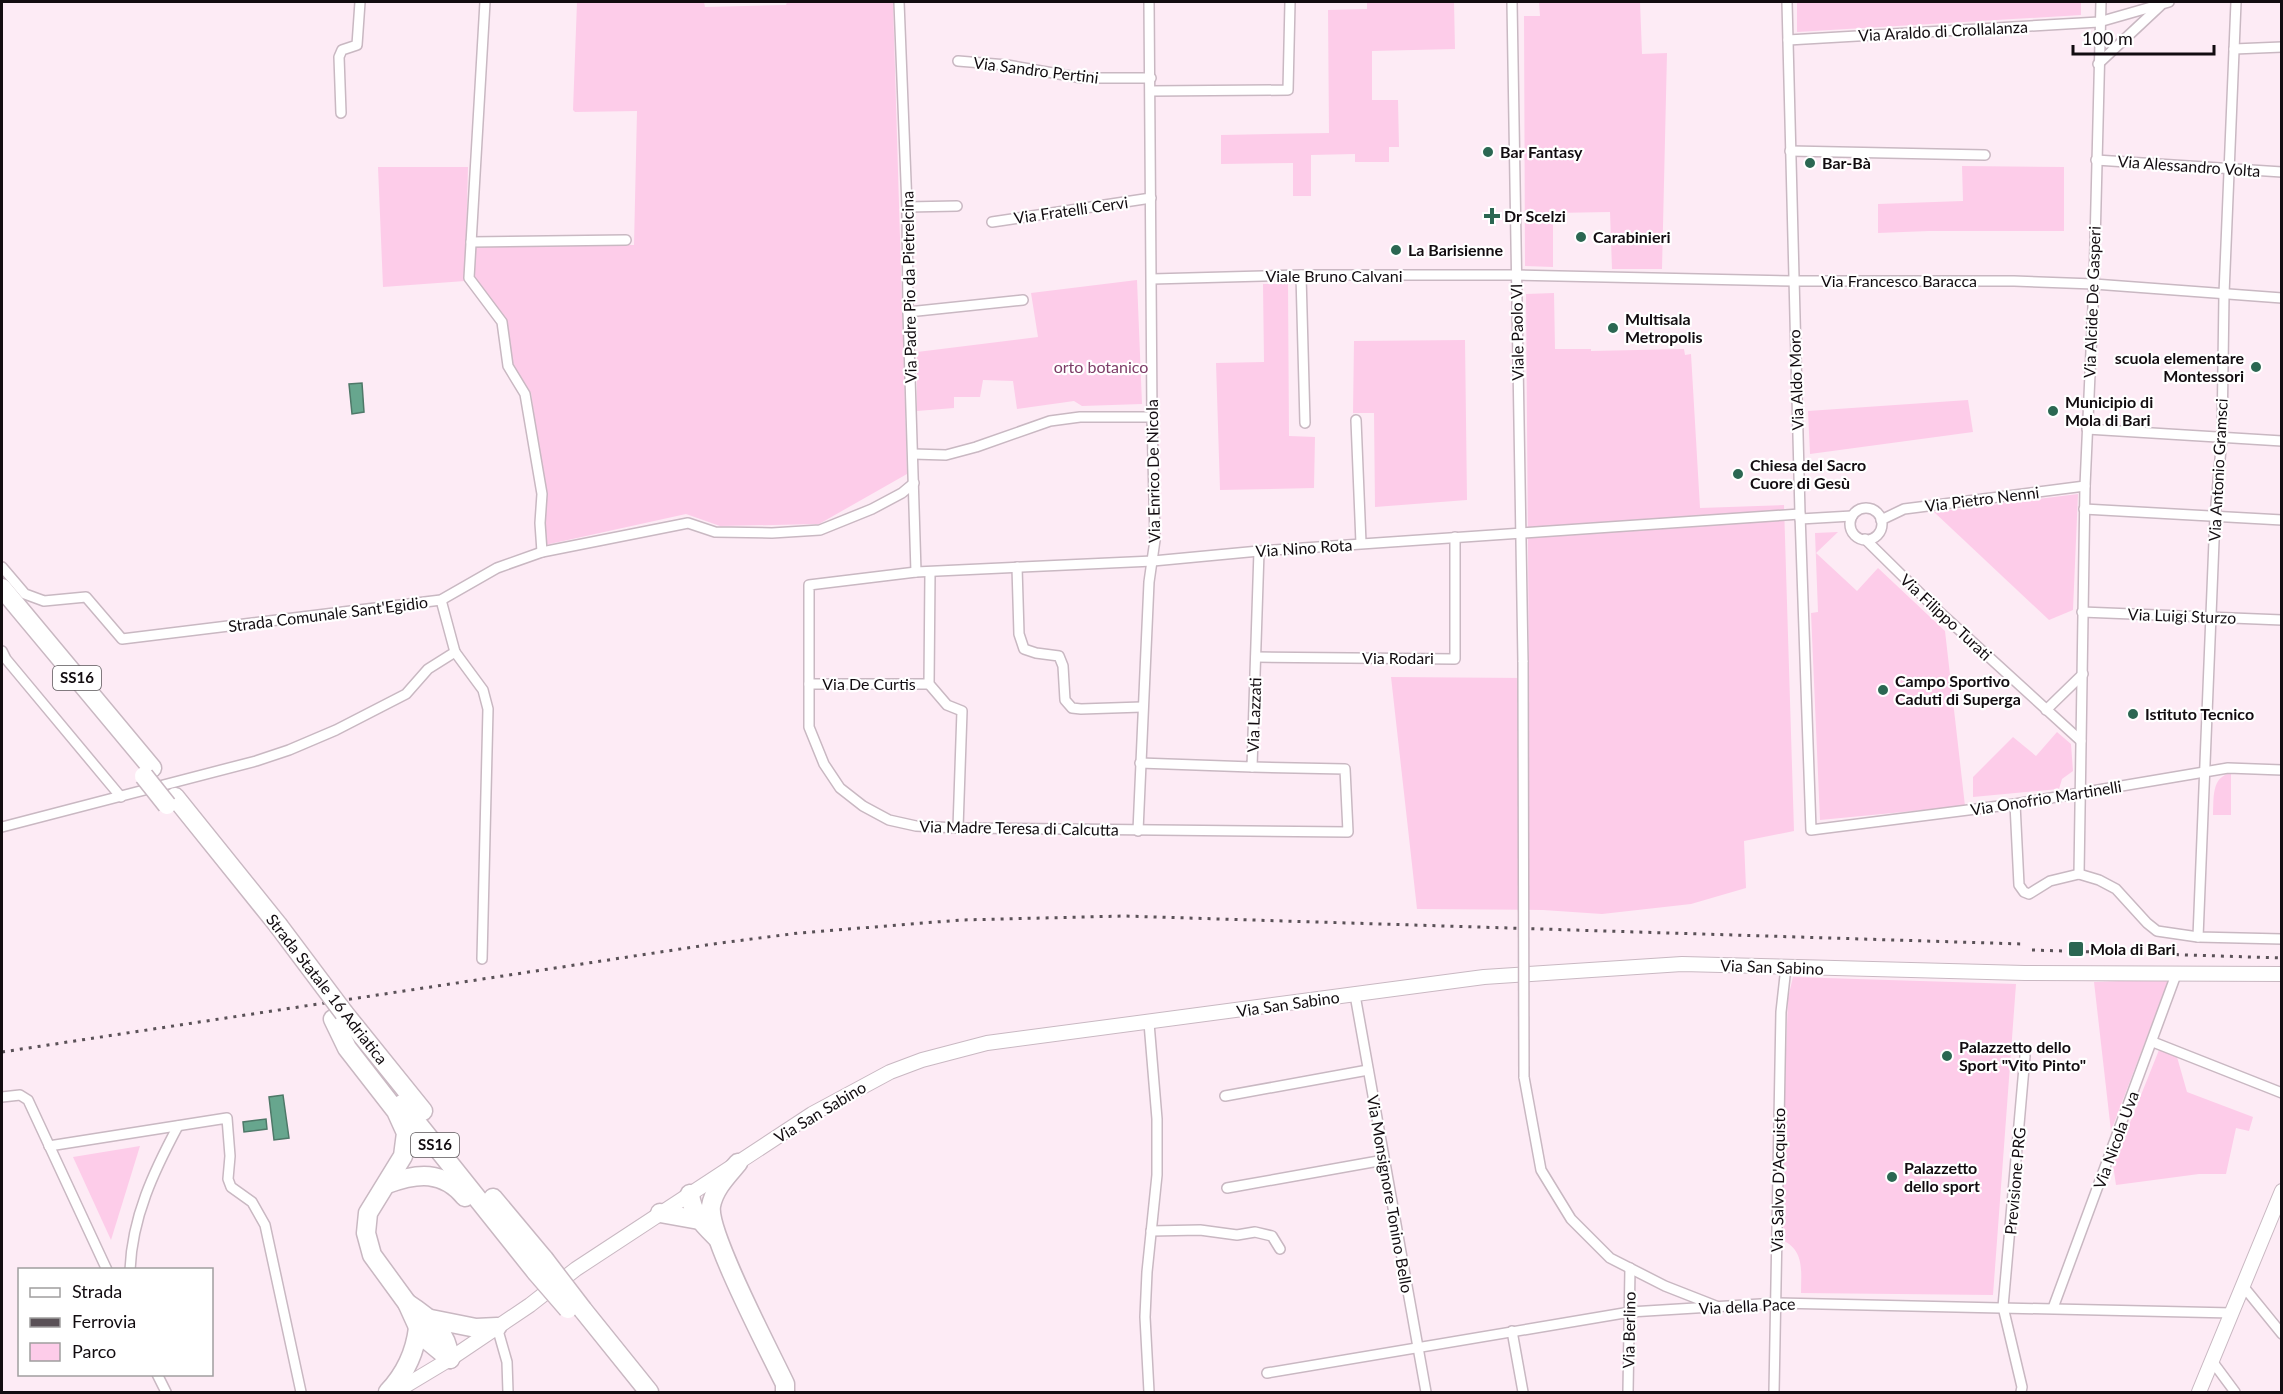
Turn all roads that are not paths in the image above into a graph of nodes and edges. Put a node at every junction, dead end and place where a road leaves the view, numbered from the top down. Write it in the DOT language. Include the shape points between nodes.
graph roads {
  1 [pos="360,2"];
  2 [pos="485,2"];
  3 [pos="899,2"];
  4 [pos="1149,2"];
  5 [pos="1290,2"];
  6 [pos="1512,2"];
  7 [pos="1787,2"];
  8 [pos="2100,2"];
  9 [pos="2236,2"];
  10 [pos="2165,3"];
  11 [pos="2099,22"];
  12 [pos="1788,40"];
  13 [pos="2282,46"];
  14 [pos="2234,49"];
  15 [pos="958,61"];
  16 [pos="2098,64"];
  17 [pos="1151,78"];
  18 [pos="1151,91"];
  19 [pos="340,113"];
  20 [pos="1790,151"];
  21 [pos="1985,155"];
  22 [pos="2096,160"];
  23 [pos="2229,168"];
  24 [pos="2282,172"];
  25 [pos="1151,198"];
  26 [pos="957,206"];
  27 [pos="907,207"];
  28 [pos="992,222"];
  29 [pos="626,240"];
  30 [pos="471,242"];
  31 [pos="1300,275"];
  32 [pos="1516,275"];
  33 [pos="1152,279"];
  34 [pos="1794,282"];
  35 [pos="2094,284"];
  36 [pos="2224,294"];
  37 [pos="2282,298"];
  38 [pos="1023,300"];
  39 [pos="908,312"];
  40 [pos="1152,417"];
  41 [pos="1356,420"];
  42 [pos="1305,423"];
  43 [pos="2087,429"];
  44 [pos="2222,437"];
  45 [pos="2282,441"];
  46 [pos="913,454"];
  47 [pos="914,483"];
  48 [pos="2085,486"];
  49 [pos="2084,509"];
  50 [pos="2215,516"];
  51 [pos="1851,518"];
  52 [pos="1800,519"];
  53 [pos="1881,520"];
  54 [pos="2282,520"];
  55 [pos="1520,532"];
  56 [pos="1455,537"];
  57 [pos="1865,539"];
  58 [pos="1361,543"];
  59 [pos="1259,551"];
  60 [pos="542,552"];
  61 [pos="1153,561"];
  62 [pos="2,567"];
  63 [pos="1017,567"];
  64 [pos="916,572"];
  65 [pos="930,573"];
  66 [pos="809,585"];
  67 [pos="2,588"];
  68 [pos="441,600"];
  69 [pos="2,606"];
  70 [pos="2082,612"];
  71 [pos="2211,616"];
  72 [pos="2282,620"];
  73 [pos="2,651"];
  74 [pos="455,652"];
  75 [pos="1256,657"];
  76 [pos="2084,674"];
  77 [pos="809,684"];
  78 [pos="929,684"];
  79 [pos="1142,707"];
  80 [pos="2046,710"];
  81 [pos="2081,741"];
  82 [pos="1140,763"];
  83 [pos="1252,767"];
  84 [pos="2282,771"];
  85 [pos="148,772"];
  86 [pos="2206,772"];
  87 [pos="2082,793"];
  88 [pos="121,796"];
  89 [pos="2015,804"];
  90 [pos="2,827"];
  91 [pos="958,828"];
  92 [pos="1811,830"];
  93 [pos="1138,831"];
  94 [pos="2079,874"];
  95 [pos="2198,938"];
  96 [pos="2282,939"];
  97 [pos="482,959"];
  98 [pos="1786,967"];
  99 [pos="2178,972"];
  100 [pos="2282,974"];
  101 [pos="1355,995"];
  102 [pos="338,1016"];
  103 [pos="1149,1023"];
  104 [pos="2153,1041"];
  105 [pos="2025,1056"];
  106 [pos="1368,1070"];
  107 [pos="2282,1093"];
  108 [pos="1225,1096"];
  109 [pos="2,1097"];
  110 [pos="178,1126"];
  111 [pos="49,1146"];
  112 [pos="1384,1160"];
  113 [pos="738,1163"];
  114 [pos="387,1184"];
  115 [pos="1227,1188"];
  116 [pos="2282,1191"];
  117 [pos="690,1194"];
  118 [pos="2277,1211"];
  119 [pos="660,1213"];
  120 [pos="705,1214"];
  121 [pos="1151,1231"];
  122 [pos="1280,1249"];
  123 [pos="540,1265"];
  124 [pos="107,1268"];
  125 [pos="130,1268"];
  126 [pos="1630,1268"];
  127 [pos="2243,1286"];
  128 [pos="1776,1303"];
  129 [pos="2003,1306"];
  130 [pos="1720,1307"];
  131 [pos="2053,1308"];
  132 [pos="1630,1312"];
  133 [pos="2232,1313"];
  134 [pos="583,1316"];
  135 [pos="424,1324"];
  136 [pos="497,1327"];
  137 [pos="1512,1331"];
  138 [pos="2282,1334"];
  139 [pos="1417,1347"];
  140 [pos="450,1359"];
  141 [pos="2212,1361"];
  142 [pos="1268,1373"];
  143 [pos="158,1376"];
  144 [pos="166,1392"];
  145 [pos="302,1392"];
  146 [pos="388,1392"];
  147 [pos="395,1392"];
  148 [pos="508,1392"];
  149 [pos="636,1392"];
  150 [pos="649,1392"];
  151 [pos="659,1392"];
  152 [pos="785,1392"];
  153 [pos="1149,1392"];
  154 [pos="1426,1392"];
  155 [pos="1523,1392"];
  156 [pos="1628,1392"];
  157 [pos="1774,1392"];
  158 [pos="2021,1392"];
  159 [pos="2199,1392"];
  160 [pos="2235,1392"];
  1 -- 19 [label="street" via="357,45 342,50 339,57"];
  2 -- 30 [label="street"];
  3 -- 27 [label="street, Via Padre Pio da Pietrelcina"];
  4 -- 17 [label="street, Via Enrico De Nicola"];
  5 -- 18 [label="street" via="1288,90"];
  6 -- 32 [label="street, Viale Paolo VI"];
  7 -- 12 [label="street, Via Aldo Moro"];
  8 -- 11 [label="street, Via Alcide De Gasperi"];
  9 -- 14 [label="street, Via Antonio Gramsci"];
  10 -- 11 [label="street, Via Araldo di Crollalanza"];
  10 -- 16 [label="street"];
  11 -- 12 [label="street, Via Araldo di Crollalanza"];
  11 -- 16 [label="street, Via Alcide De Gasperi"];
  12 -- 20 [label="street, Via Aldo Moro"];
  13 -- 14 [label="street"];
  14 -- 23 [label="street, Via Antonio Gramsci"];
  15 -- 17 [label="street, Via Sandro Pertini" via="1082,78"];
  16 -- 22 [label="street, Via Alcide De Gasperi"];
  17 -- 18 [label="street, Via Enrico De Nicola"];
  18 -- 25 [label="street, Via Enrico De Nicola"];
  20 -- 21 [label="street"];
  20 -- 34 [label="street, Via Aldo Moro"];
  22 -- 23 [label="street, Via Alessandro Volta"];
  22 -- 35 [label="street, Via Alcide De Gasperi"];
  23 -- 24 [label="street, Via Alessandro Volta"];
  23 -- 36 [label="street, Via Antonio Gramsci"];
  25 -- 28 [label="street, Via Fratelli Cervi"];
  25 -- 33 [label="street, Via Enrico De Nicola"];
  26 -- 27 [label="street"];
  27 -- 39 [label="street, Via Padre Pio da Pietrelcina"];
  29 -- 30 [label="street"];
  30 -- 60 [label="street" via="469,278 502,322 508,366 525,394 542,494"];
  31 -- 32 [label="street, Viale Bruno Calvani"];
  31 -- 33 [label="street, Viale Bruno Calvani"];
  31 -- 42 [label="street"];
  32 -- 34 [label="street, Via Francesco Baracca"];
  32 -- 55 [label="street, Viale Paolo VI"];
  33 -- 40 [label="street, Via Enrico De Nicola"];
  34 -- 35 [label="street, Via Francesco Baracca"];
  34 -- 52 [label="street, Via Aldo Moro"];
  35 -- 36 [label="street, Via Francesco Baracca"];
  35 -- 43 [label="street, Via Alcide De Gasperi"];
  36 -- 37 [label="street, Via Francesco Baracca"];
  36 -- 44 [label="street, Via Antonio Gramsci"];
  38 -- 39 [label="street"];
  39 -- 46 [label="street, Via Padre Pio da Pietrelcina"];
  40 -- 46 [label="street" via="1050,421 976,447 946,454"];
  40 -- 61 [label="street, Via Enrico De Nicola"];
  41 -- 58 [label="street"];
  43 -- 44 [label="street"];
  43 -- 48 [label="street, Via Alcide De Gasperi"];
  44 -- 45 [label="street"];
  44 -- 50 [label="street, Via Antonio Gramsci"];
  46 -- 47 [label="street, Via Padre Pio da Pietrelcina"];
  47 -- 60 [label="street, Strada Comunale Sant'Egidio" via="872,509 820,530 715,532 688,523"];
  47 -- 64 [label="street, Via Padre Pio da Pietrelcina"];
  48 -- 49 [label="street, Via Alcide De Gasperi"];
  48 -- 53 [label="street, Via Pietro Nenni" via="1904,509"];
  49 -- 50 [label="street"];
  49 -- 70 [label="street, Via Alcide De Gasperi"];
  50 -- 54 [label="street"];
  50 -- 71 [label="street, Via Antonio Gramsci"];
  51 -- 52 [label="street, Via Nino Rota"];
  51 -- 53 [label="street" via="1860,509 1869,509"];
  51 -- 57 [label="street" via="1852,531"];
  52 -- 55 [label="street, Via Nino Rota"];
  52 -- 92 [label="street, Via Aldo Moro"];
  53 -- 57 [label="street" via="1875,537"];
  55 -- 56 [label="street, Via Nino Rota"];
  55 -- 126 [label="street, Viale Paolo VI, bridge" via="1524,1077 1541,1170 1571,1219 1610,1258"];
  56 -- 58 [label="street, Via Nino Rota"];
  56 -- 75 [label="street, Via Rodari" via="1455,659"];
  57 -- 80 [label="street, Via Filippo Turati"];
  58 -- 59 [label="street, Via Nino Rota"];
  59 -- 61 [label="street, Via Nino Rota"];
  59 -- 75 [label="street, Via Lazzati"];
  60 -- 68 [label="street, Strada Comunale Sant'Egidio" via="497,568"];
  61 -- 63 [label="street, Via Nino Rota"];
  61 -- 79 [label="street, Via Enrico De Nicola"];
  62 -- 68 [label="street, Strada Comunale Sant'Egidio" via="25,594 44,600 86,597 122,639"];
  63 -- 65 [label="street, Via Nino Rota"];
  63 -- 79 [label="street" via="1019,634 1024,649 1059,656 1065,700 1072,708"];
  64 -- 65 [label="street, Via Nino Rota"];
  64 -- 66 [label="street, Via Nino Rota"];
  65 -- 78 [label="street"];
  66 -- 77 [label="street, Via Madre Teresa di Calcutta"];
  67 -- 85 [label="highway, Strada Statale 16 Adriatica / SS16"];
  68 -- 74 [label="street"];
  69 -- 85 [label="highway, Strada Statale 16 Adriatica / SS16"];
  70 -- 71 [label="street, Via Luigi Sturzo"];
  70 -- 76 [label="street, Via Alcide De Gasperi"];
  71 -- 72 [label="street, Via Luigi Sturzo"];
  71 -- 86 [label="street, Via Antonio Gramsci"];
  73 -- 88 [label="street"];
  74 -- 88 [label="street" via="428,669 406,694 299,746 256,762"];
  74 -- 97 [label="street" via="483,690 488,709"];
  75 -- 83 [label="street, Via Lazzati"];
  76 -- 80 [label="street"];
  76 -- 81 [label="street, Via Alcide De Gasperi"];
  77 -- 78 [label="street, Via De Curtis"];
  77 -- 91 [label="street, Via Madre Teresa di Calcutta" via="809,727 824,764 840,788 862,806 889,820"];
  78 -- 91 [label="street" via="946,705 962,711"];
  79 -- 82 [label="street, Via Enrico De Nicola"];
  80 -- 81 [label="street, Via Filippo Turati"];
  81 -- 87 [label="street, Via Alcide De Gasperi"];
  82 -- 83 [label="street, Via Lazzati"];
  82 -- 93 [label="street, Via Enrico De Nicola"];
  83 -- 93 [label="street, Via Madre Teresa di Calcutta" via="1345,770 1348,832"];
  84 -- 86 [label="street, Via Onofrio Martinelli" via="2228,768"];
  85 -- 102 [label="highway, Strada Statale 16 Adriatica / SS16, bridge"];
  86 -- 87 [label="street, Via Onofrio Martinelli"];
  86 -- 95 [label="street, Via Antonio Gramsci"];
  87 -- 89 [label="street, Via Onofrio Martinelli"];
  87 -- 94 [label="street, Via Alcide De Gasperi"];
  88 -- 90 [label="street"];
  89 -- 92 [label="street, Via Onofrio Martinelli"];
  89 -- 94 [label="street" via="2019,885 2024,892 2029,894 2050,881"];
  91 -- 93 [label="street, Via Madre Teresa di Calcutta"];
  94 -- 95 [label="street" via="2116,889 2157,931"];
  95 -- 96 [label="street"];
  98 -- 99 [label="street, Via San Sabino"];
  98 -- 101 [label="street, Via San Sabino" via="1682,964 1542,972"];
  98 -- 128 [label="street, Via Salvo D'Acquisto" via="1781,1012"];
  99 -- 100 [label="street, Via San Sabino"];
  99 -- 104 [label="street, Via Nicola Uva"];
  101 -- 103 [label="street, Via San Sabino"];
  101 -- 106 [label="street, Via Monsignore Tonino Bello"];
  102 -- 114 [label="highway" via="346,1048 403,1122 404,1156"];
  102 -- 123 [label="highway, Strada Statale 16 Adriatica / SS16" via="496,1202"];
  103 -- 113 [label="street, Via San Sabino" via="987,1043 922,1060 860,1086"];
  103 -- 121 [label="street" via="1157,1119"];
  104 -- 107 [label="street"];
  104 -- 131 [label="street, Via Nicola Uva"];
  105 -- 129 [label="street, Previsione PRG"];
  106 -- 108 [label="street"];
  106 -- 112 [label="street, Via Monsignore Tonino Bello"];
  109 -- 111 [label="street" via="20,1095 28,1100"];
  110 -- 111 [label="street"];
  110 -- 125 [label="street" via="138,1216"];
  110 -- 145 [label="street" via="227,1118 228,1179 231,1187 257,1208 265,1225"];
  111 -- 124 [label="street"];
  112 -- 115 [label="street"];
  112 -- 139 [label="street, Via Monsignore Tonino Bello"];
  113 -- 117 [label="street, Via San Sabino"];
  113 -- 120 [label="highway" via="715,1193"];
  114 -- 123 [label="highway" via="422,1174 451,1182 508,1250"];
  114 -- 135 [label="highway" via="368,1213 366,1233 372,1255"];
  116 -- 118 [label="street"];
  117 -- 119 [label="street, Via San Sabino"];
  117 -- 120 [label="highway" via="691,1205"];
  118 -- 127 [label="street"];
  119 -- 120 [label="highway"];
  119 -- 136 [label="street, Via San Sabino"];
  120 -- 152 [label="highway" via="785,1384"];
  121 -- 122 [label="street" via="1200,1230 1237,1235 1256,1232 1272,1236"];
  121 -- 153 [label="street" via="1145,1317"];
  123 -- 134 [label="highway, Strada Statale 16 Adriatica / SS16, bridge"];
  126 -- 130 [label="street, Viale Paolo VI"];
  126 -- 132 [label="street, Via Berlino"];
  127 -- 133 [label="street"];
  127 -- 138 [label="street"];
  128 -- 129 [label="street, Via della Pace"];
  128 -- 130 [label="street, Via della Pace"];
  128 -- 157 [label="street, Via Salvo D'Acquisto"];
  129 -- 131 [label="street, Via della Pace"];
  129 -- 158 [label="street, Previsione PRG"];
  130 -- 132 [label="street, Via della Pace"];
  131 -- 133 [label="street, Via della Pace"];
  132 -- 137 [label="street, Via della Pace"];
  132 -- 156 [label="street, Via Berlino"];
  133 -- 141 [label="street"];
  134 -- 149 [label="highway, Strada Statale 16 Adriatica / SS16"];
  134 -- 150 [label="highway, Strada Statale 16 Adriatica / SS16"];
  134 -- 151 [label="highway" via="613,1336"];
  135 -- 136 [label="highway"];
  135 -- 140 [label="highway" via="446,1339"];
  135 -- 146 [label="highway" via="406,1367"];
  136 -- 140 [label="street, Via San Sabino"];
  136 -- 148 [label="street" via="507,1362"];
  137 -- 139 [label="street, Via della Pace"];
  137 -- 155 [label="street"];
  139 -- 142 [label="street, Via della Pace"];
  139 -- 154 [label="street, Via Monsignore Tonino Bello"];
  140 -- 147 [label="street, Via San Sabino"];
  141 -- 159 [label="street"];
  141 -- 160 [label="street"];
  143 -- 144 [label="street"];
}
